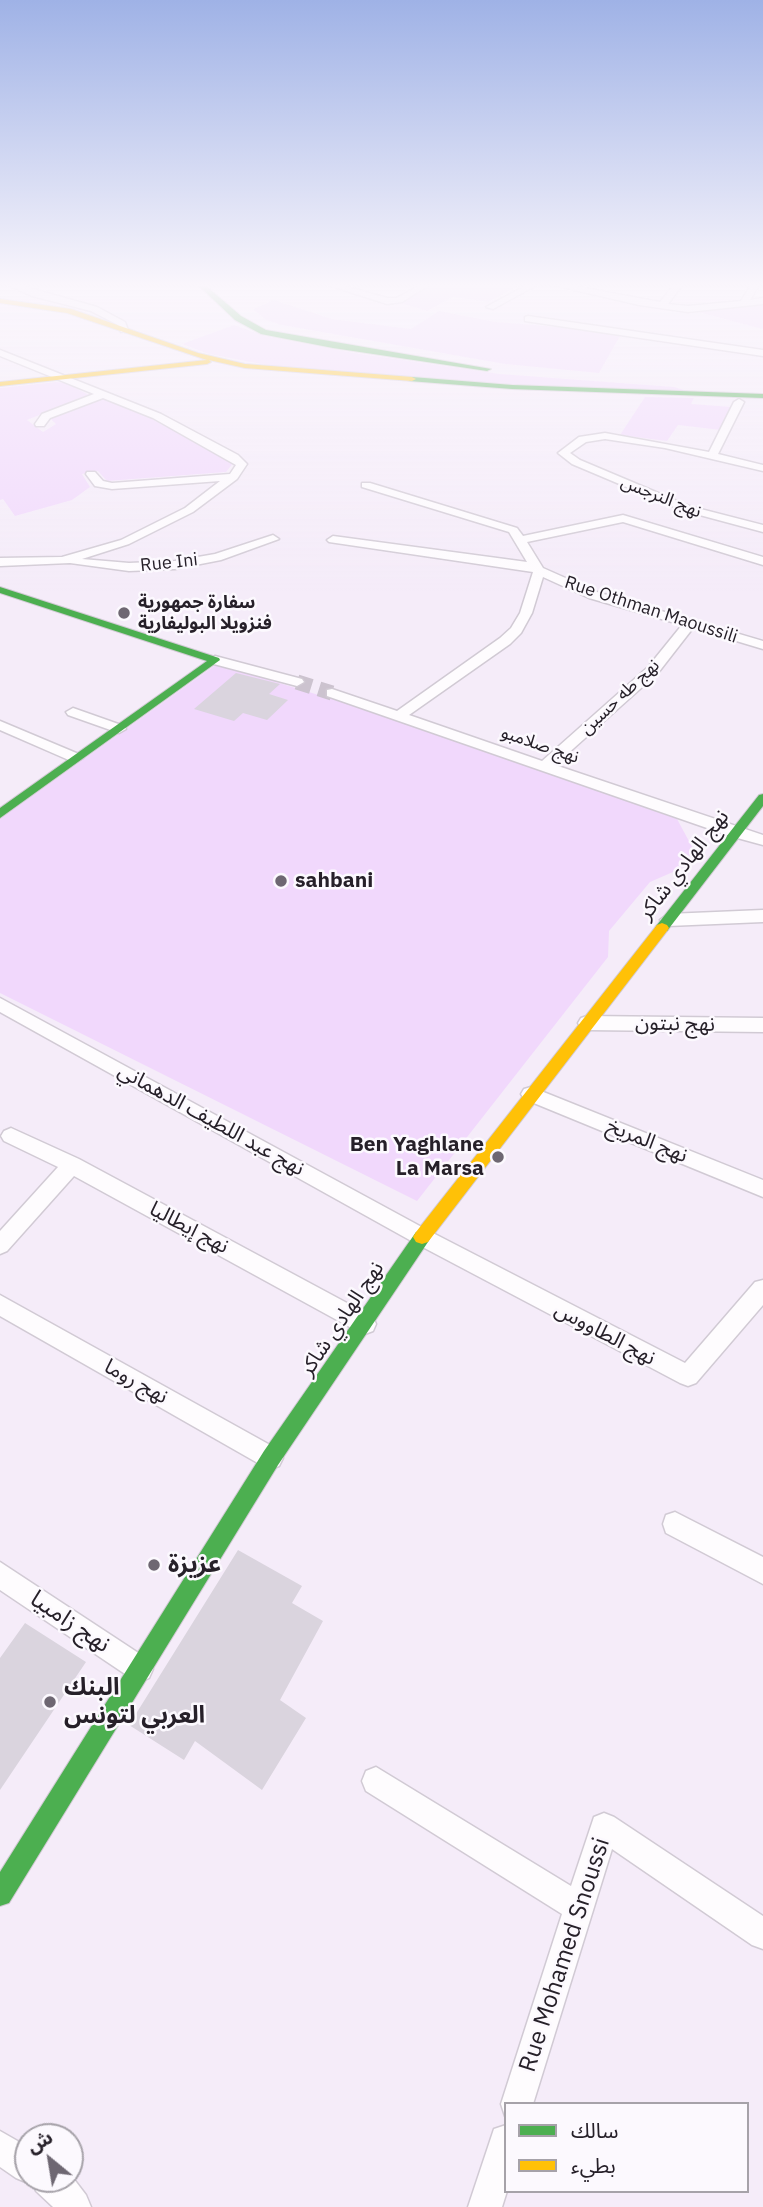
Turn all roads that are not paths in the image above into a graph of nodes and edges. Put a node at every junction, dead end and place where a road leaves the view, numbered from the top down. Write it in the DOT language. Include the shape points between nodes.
graph roads {
  1 [pos="89,388"];
  2 [pos="552,388"];
  3 [pos="691,388"];
  4 [pos="708,388"];
  5 [pos="103,394"];
  6 [pos="713,394"];
  7 [pos="763,395"];
  8 [pos="739,402"];
  9 [pos="40,424"];
  10 [pos="712,456"];
  11 [pos="763,468"];
  12 [pos="91,474"];
  13 [pos="233,478"];
  14 [pos="366,485"];
  15 [pos="763,529"];
  16 [pos="272,539"];
  17 [pos="333,540"];
  18 [pos="520,540"];
  19 [pos="63,561"];
  20 [pos="763,561"];
  21 [pos="0,562"];
  22 [pos="539,571"];
  23 [pos="2,593"];
  24 [pos="690,623"];
  25 [pos="763,645"];
  26 [pos="215,660"];
  27 [pos="297,682"];
  28 [pos="332,693"];
  29 [pos="73,712"];
  30 [pos="399,716"];
  31 [pos="0,725"];
  32 [pos="119,729"];
  33 [pos="76,758"];
  34 [pos="544,767"];
  35 [pos="763,798"];
  36 [pos="0,814"];
  37 [pos="736,833"];
  38 [pos="763,840"];
  39 [pos="763,916"];
  40 [pos="668,920"];
  41 [pos="0,1004"];
  42 [pos="587,1023"];
  43 [pos="763,1025"];
  44 [pos="531,1094"];
  45 [pos="11,1136"];
  46 [pos="72,1165"];
  47 [pos="763,1189"];
  48 [pos="422,1237"];
  49 [pos="0,1245"];
  50 [pos="763,1289"];
  51 [pos="0,1305"];
  52 [pos="365,1324"];
  53 [pos="271,1458"];
  54 [pos="675,1524"];
  55 [pos="763,1571"];
  56 [pos="0,1575"];
  57 [pos="140,1670"];
  58 [pos="376,1781"];
  59 [pos="0,1894"];
  60 [pos="579,1908"];
  61 [pos="763,1934"];
  62 [pos="518,2102"];
  63 [pos="504,2147"];
  64 [pos="63,2193"];
  65 [pos="74,2207"];
  66 [pos="485,2207"];
  1 -- 5 [label="street"];
  2 -- 6 [label="street"];
  3 -- 6 [label="street"];
  4 -- 7 [label="street"];
  5 -- 9 [label="street" via="46,416"];
  5 -- 13 [label="street" via="234,457 242,464"];
  6 -- 7 [label="street"];
  8 -- 10 [label="street"];
  10 -- 11 [label="street"];
  10 -- 15 [label="street, نهج النرجس" via="605,436 583,439 563,453 694,512"];
  12 -- 13 [label="street" via="99,484 112,486"];
  13 -- 19 [label="street" via="150,532"];
  14 -- 18 [label="street" via="509,528"];
  16 -- 19 [label="street, Rue Ini" via="175,565 129,567"];
  17 -- 22 [label="street, Rue Othman Maoussili"];
  18 -- 20 [label="street" via="623,518"];
  18 -- 22 [label="street"];
  19 -- 21 [label="street"];
  22 -- 24 [label="street, Rue Othman Maoussili" via="593,595"];
  22 -- 30 [label="street" via="526,614 516,630"];
  23 -- 26 [label="street"];
  24 -- 25 [label="street, Rue Othman Maoussili"];
  24 -- 34 [label="street, نهج طه حسين" via="653,670"];
  26 -- 27 [label="street"];
  26 -- 32 [label="street"];
  28 -- 30 [label="street, نهج صلامبو"];
  29 -- 32 [label="street"];
  30 -- 34 [label="street, نهج صلامبو"];
  31 -- 33 [label="street"];
  32 -- 33 [label="street"];
  33 -- 36 [label="street"];
  34 -- 37 [label="street, نهج صلامبو"];
  35 -- 37 [label="street, نهج الهادي شاكر"];
  37 -- 38 [label="street, نهج صلامبو"];
  37 -- 40 [label="street, نهج الهادي شاكر"];
  39 -- 40 [label="street"];
  40 -- 42 [label="street, نهج الهادي شاكر"];
  41 -- 48 [label="street, نهج عبد اللطيف الدهماني"];
  42 -- 43 [label="street, نهج نبتون"];
  42 -- 44 [label="street, نهج الهادي شاكر"];
  44 -- 47 [label="street, نهج المريخ"];
  44 -- 48 [label="street, نهج الهادي شاكر"];
  45 -- 46 [label="street, نهج إيطاليا"];
  46 -- 49 [label="street"];
  46 -- 52 [label="street, نهج إيطاليا"];
  48 -- 50 [label="street, نهج الطاووس" via="688,1376"];
  48 -- 52 [label="street, نهج الهادي شاكر"];
  51 -- 53 [label="street, نهج روما"];
  52 -- 53 [label="street, نهج الهادي شاكر"];
  53 -- 57 [label="street, نهج الهادي شاكر"];
  54 -- 55 [label="street"];
  56 -- 57 [label="street, نهج زامبيا"];
  57 -- 59 [label="street, نهج الهادي شاكر"];
  58 -- 60 [label="street"];
  60 -- 61 [label="street, Rue Mohamed Snoussi" via="604,1828"];
  60 -- 62 [label="street, Rue Mohamed Snoussi"];
  63 -- 66 [label="street"];
  64 -- 65 [label="street"];
}
